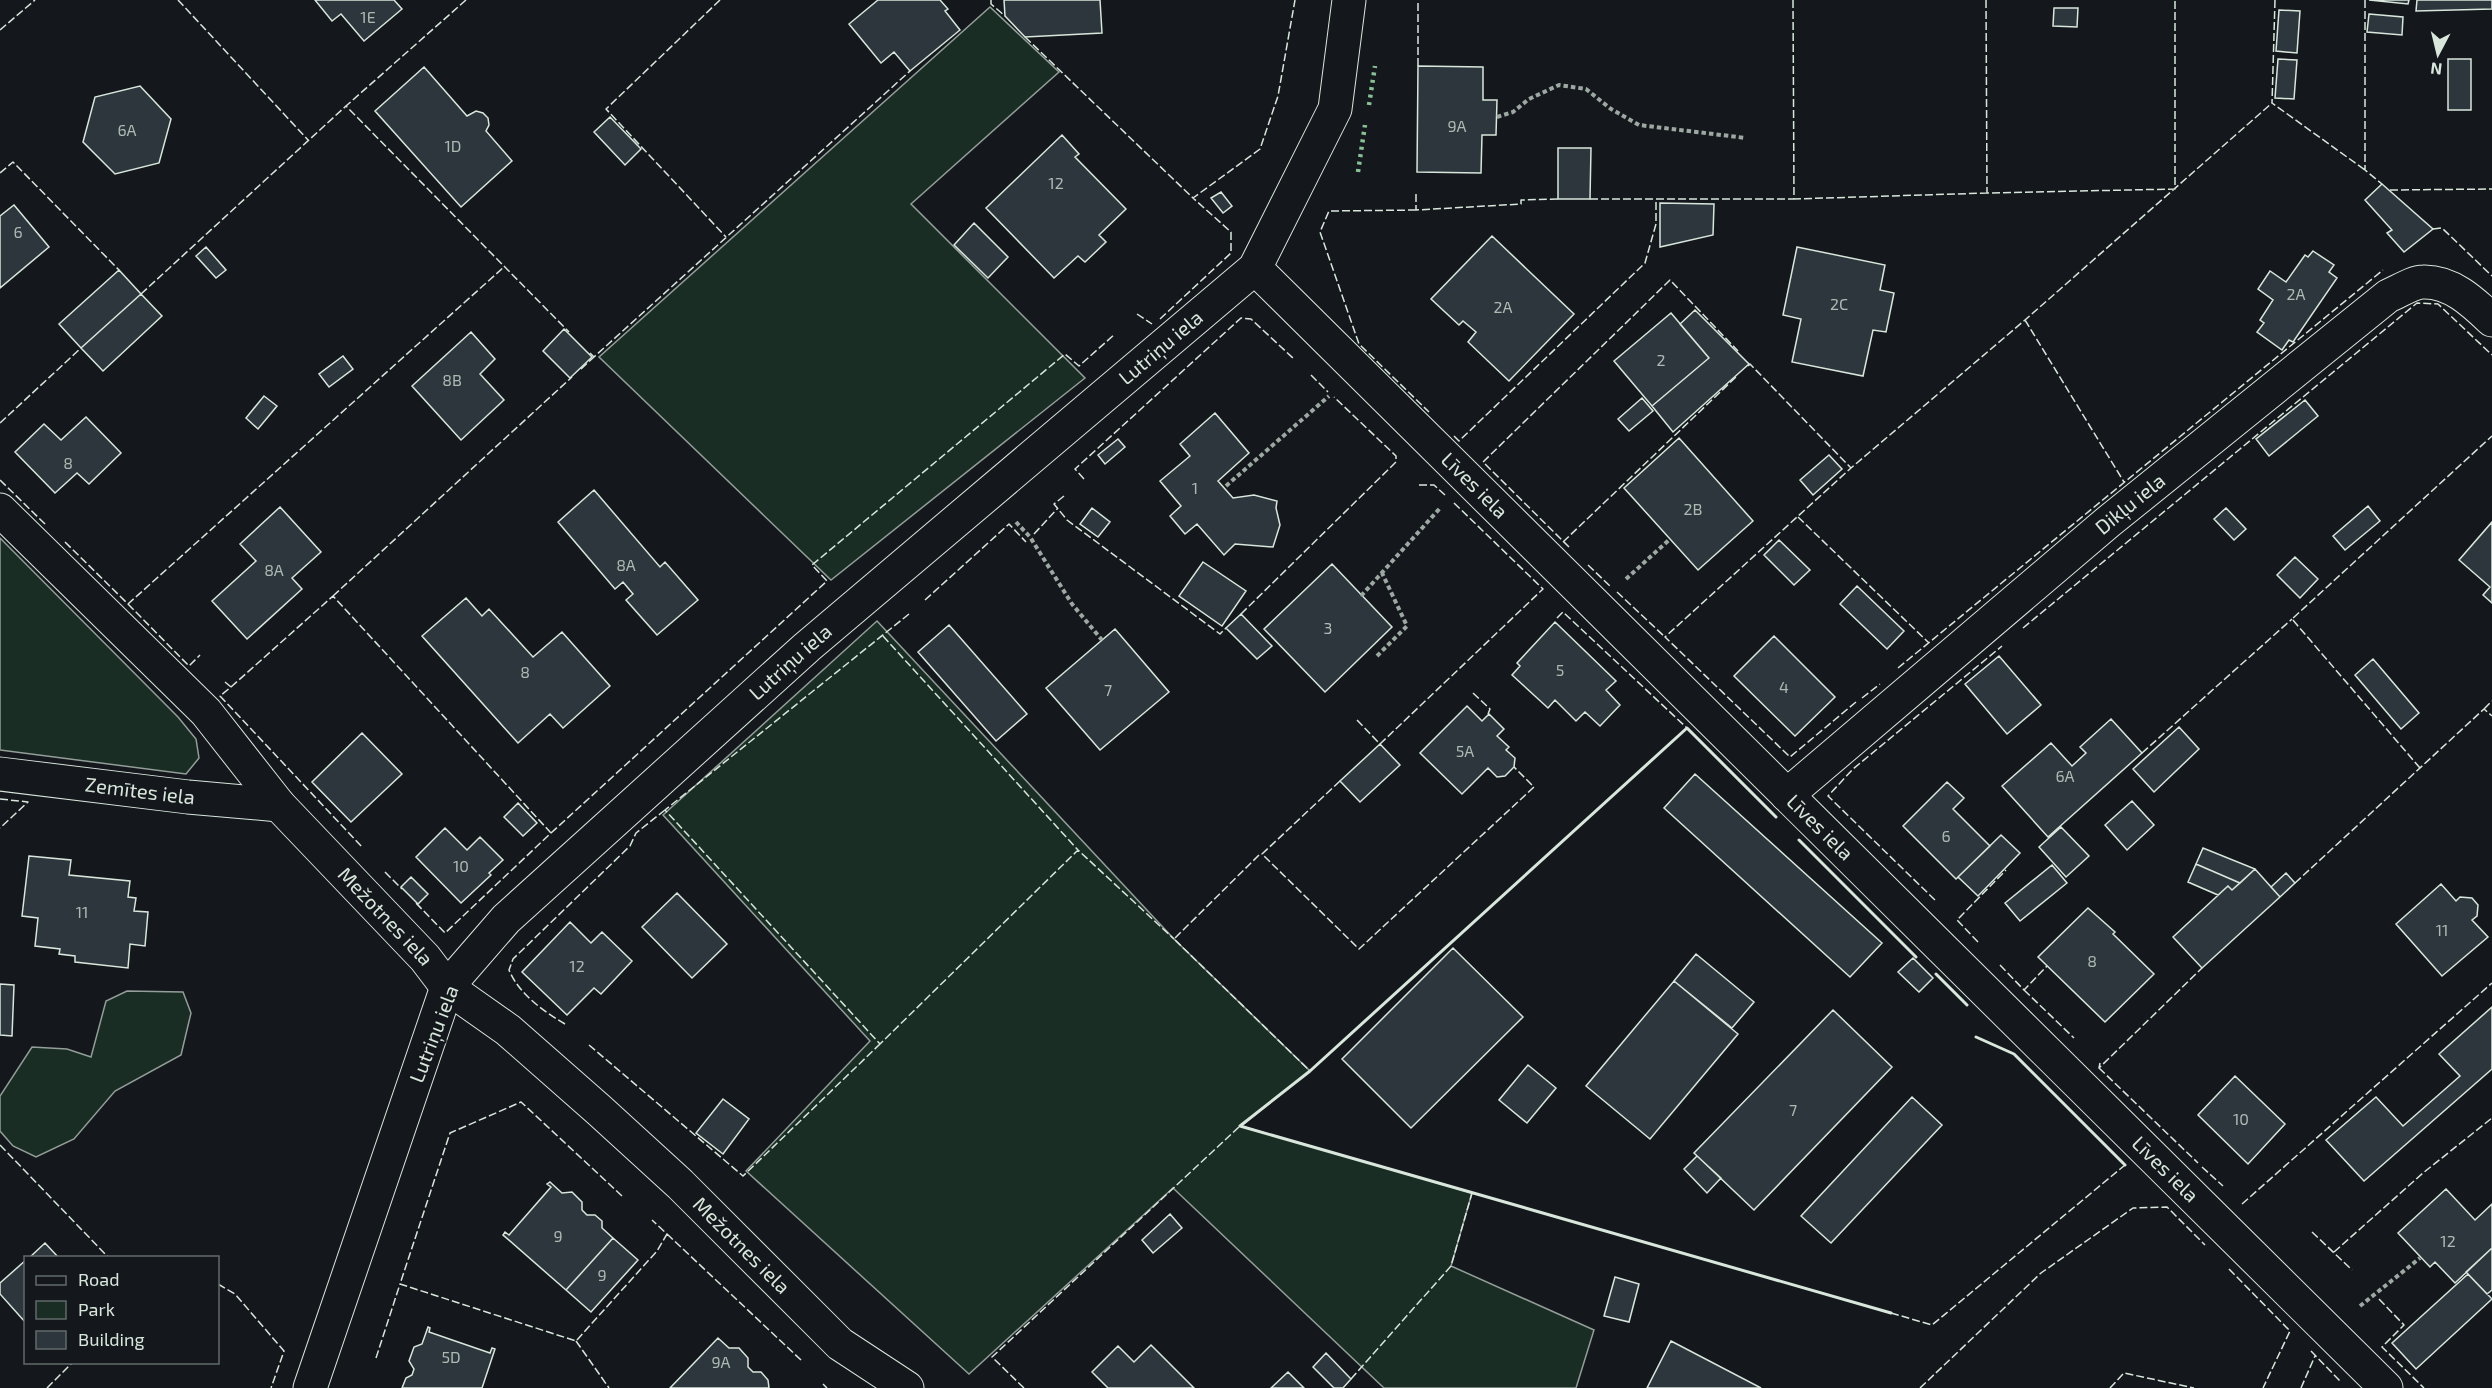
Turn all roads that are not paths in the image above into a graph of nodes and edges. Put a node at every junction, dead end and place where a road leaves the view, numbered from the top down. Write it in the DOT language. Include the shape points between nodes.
graph roads {
  1 [pos="1349,0"];
  2 [pos="1255,268"];
  3 [pos="2492,320"];
  4 [pos="0,510"];
  5 [pos="0,774"];
  6 [pos="1787,795"];
  7 [pos="279,805"];
  8 [pos="447,987"];
  9 [pos="310,1388"];
  10 [pos="907,1388"];
  11 [pos="2386,1388"];
  1 -- 2 [label="street, Lutriņu iela" via="1335,109"];
  2 -- 6 [label="street, Līves iela"];
  2 -- 8 [label="street, Lutriņu iela" via="807,647 506,919"];
  3 -- 6 [label="street, Dikļu iela" via="2452,288 2422,282 2388,296 2108,522"];
  4 -- 7 [label="street, Mežotnes iela" via="206,712"];
  5 -- 7 [label="street, Zemītes iela"];
  6 -- 11 [label="street, Līves iela"];
  7 -- 8 [label="street, Mežotnes iela" via="425,958"];
  8 -- 9 [label="street, Lutriņu iela"];
  8 -- 10 [label="street, Mežotnes iela" via="508,1030 600,1110 840,1344"];
}
